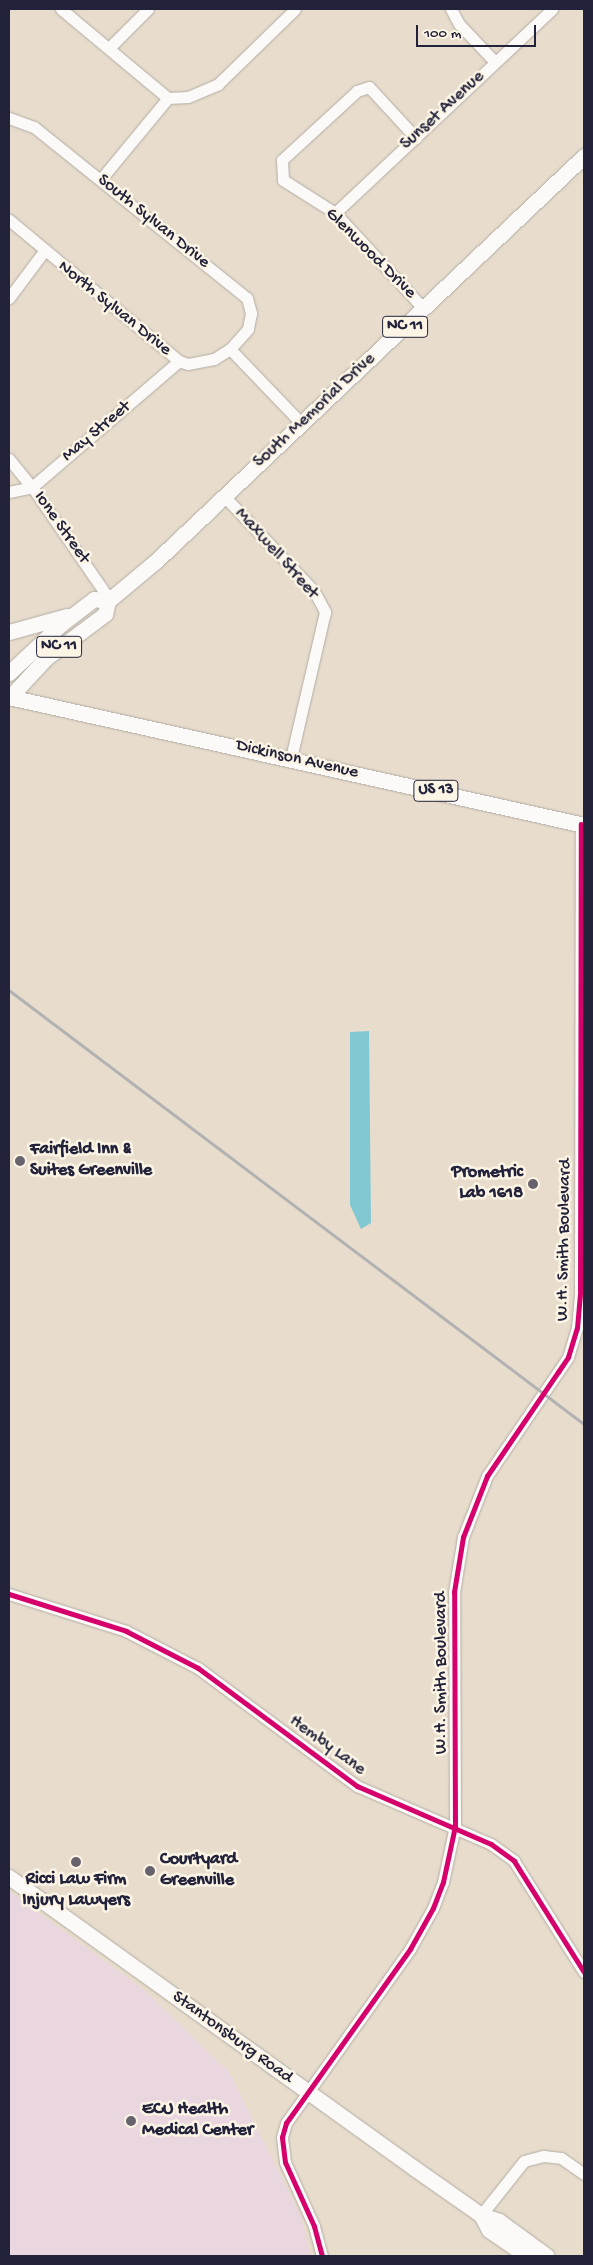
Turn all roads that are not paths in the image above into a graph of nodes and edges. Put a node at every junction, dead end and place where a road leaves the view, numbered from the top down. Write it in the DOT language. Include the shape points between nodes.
graph roads {
  1 [pos="62,9"];
  2 [pos="148,9"];
  3 [pos="295,9"];
  4 [pos="451,9"];
  5 [pos="552,9"];
  6 [pos="109,48"];
  7 [pos="495,62"];
  8 [pos="168,98"];
  9 [pos="9,118"];
  10 [pos="416,138"];
  11 [pos="584,156"];
  12 [pos="101,179"];
  13 [pos="335,214"];
  14 [pos="9,220"];
  15 [pos="44,251"];
  16 [pos="9,298"];
  17 [pos="424,309"];
  18 [pos="230,349"];
  19 [pos="179,361"];
  20 [pos="302,424"];
  21 [pos="9,459"];
  22 [pos="32,487"];
  23 [pos="9,492"];
  24 [pos="225,497"];
  25 [pos="109,600"];
  26 [pos="75,613"];
  27 [pos="9,632"];
  28 [pos="9,673"];
  29 [pos="9,697"];
  30 [pos="290,758"];
  31 [pos="582,825"];
  32 [pos="9,1594"];
  33 [pos="455,1826"];
  34 [pos="9,1876"];
  35 [pos="584,1972"];
  36 [pos="308,2092"];
  37 [pos="584,2174"];
  38 [pos="481,2215"];
  39 [pos="322,2256"];
  40 [pos="526,2256"];
  41 [pos="547,2256"];
  1 -- 6 [label="street"];
  2 -- 6 [label="street"];
  3 -- 8 [label="street" via="218,84 188,97"];
  4 -- 7 [label="street" via="459,24"];
  5 -- 7 [label="street, Sunset Avenue"];
  6 -- 8 [label="street"];
  7 -- 10 [label="street, Sunset Avenue"];
  8 -- 12 [label="street"];
  9 -- 12 [label="street, South Sylvan Drive" via="34,127"];
  10 -- 13 [label="street, Sunset Avenue"];
  10 -- 13 [label="street, Glenwood Drive" via="369,87 357,91 282,160 283,180"];
  11 -- 17 [label="main road, South Memorial Drive / NC 11"];
  12 -- 18 [label="street, South Sylvan Drive" via="247,298 251,313 248,329"];
  13 -- 17 [label="street, Glenwood Drive"];
  14 -- 15 [label="street, North Sylvan Drive"];
  15 -- 16 [label="street"];
  15 -- 19 [label="street, North Sylvan Drive"];
  17 -- 20 [label="main road, South Memorial Drive / NC 11"];
  18 -- 19 [label="street, North Sylvan Drive" via="201,362"];
  18 -- 20 [label="street"];
  19 -- 22 [label="street, May Street"];
  20 -- 24 [label="main road, South Memorial Drive / NC 11"];
  21 -- 22 [label="street, Ione Street"];
  22 -- 23 [label="street, May Street"];
  22 -- 25 [label="street, Ione Street"];
  24 -- 25 [label="main road, South Memorial Drive / NC 11"];
  24 -- 30 [label="street, Maxwell Street" via="314,590 326,612"];
  25 -- 26 [label="main road, South Memorial Drive / NC 11" via="99,598"];
  25 -- 29 [label="main road, South Memorial Drive / NC 11" via="105,614 46,658"];
  26 -- 27 [label="main road"];
  26 -- 28 [label="main road, South Memorial Drive / NC 11"];
  29 -- 30 [label="main road, Dickinson Avenue / US 13"];
  30 -- 31 [label="main road, Dickinson Avenue / US 13"];
  31 -- 33 [label="street, W.H. Smith Boulevard" via="580,1290 577,1328 568,1357 487,1476 463,1537 454,1592"];
  32 -- 33 [label="street, Hemby Lane" via="126,1631 198,1668 357,1786"];
  33 -- 35 [label="street, Hemby Lane" via="492,1844 514,1861"];
  33 -- 36 [label="street, W.H. Smith Boulevard" via="449,1859 433,1908 394,1974"];
  34 -- 36 [label="main road, Stantonsburg Road"];
  36 -- 38 [label="main road, Stantonsburg Road"];
  36 -- 39 [label="street, W.H. Smith Boulevard" via="286,2123 282,2137 286,2162 314,2226"];
  37 -- 38 [label="street" via="562,2158 543,2156 524,2161"];
  38 -- 40 [label="main road, Stantonsburg Road" via="490,2230"];
  38 -- 41 [label="main road, Stantonsburg Road" via="499,2221"];
}
